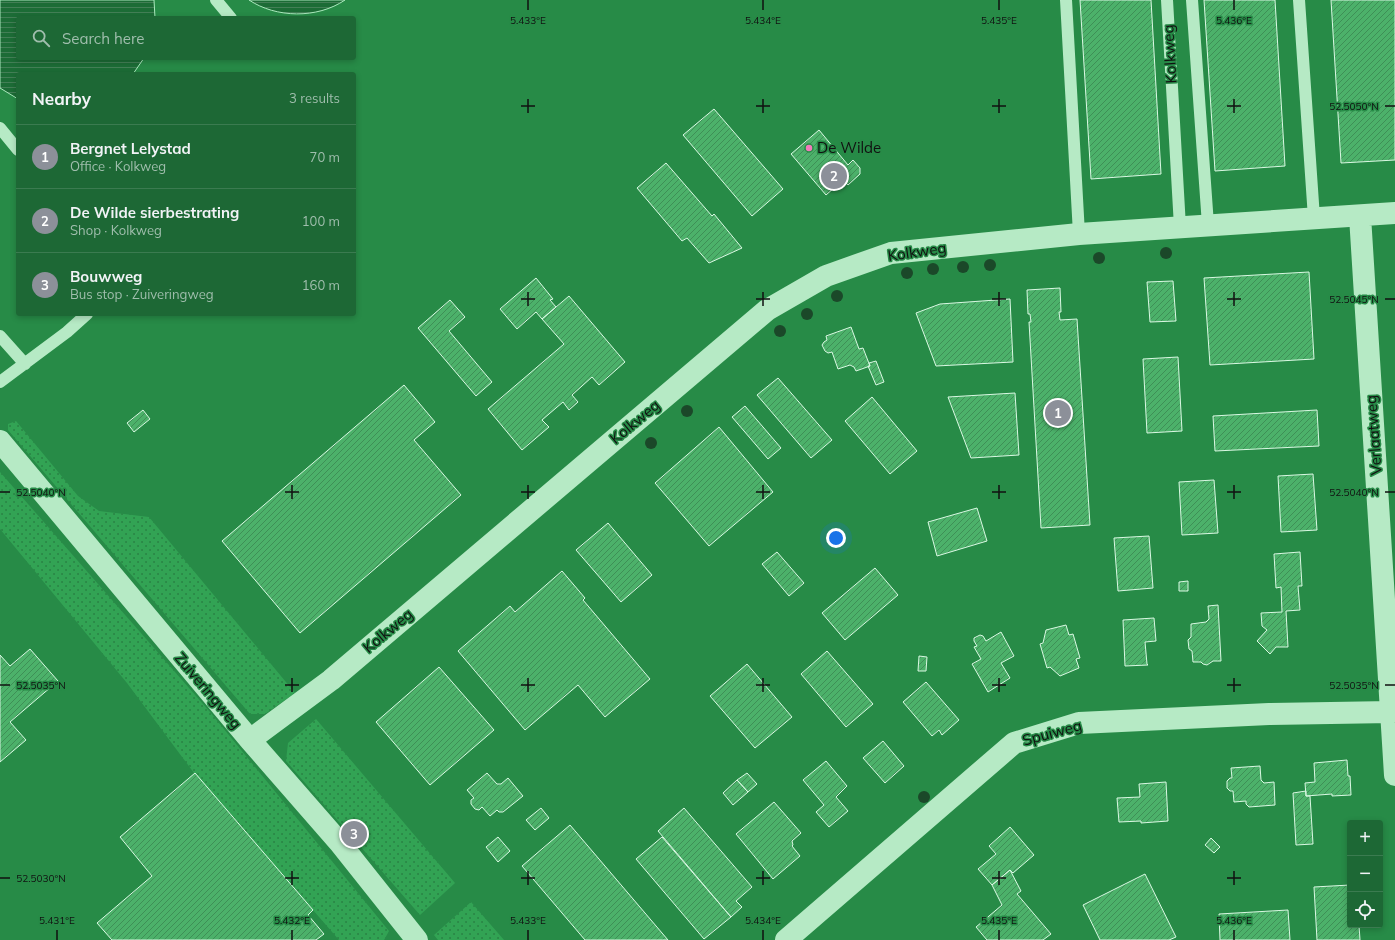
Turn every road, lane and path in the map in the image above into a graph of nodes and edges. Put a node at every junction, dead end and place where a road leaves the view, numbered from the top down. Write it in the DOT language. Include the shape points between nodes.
graph roads {
  1 [pos="216,0"];
  2 [pos="1066,0"];
  3 [pos="1167,0"];
  4 [pos="1192,0"];
  5 [pos="1299,0"];
  6 [pos="229,16"];
  7 [pos="0,128"];
  8 [pos="16,148"];
  9 [pos="1395,213"];
  10 [pos="1360,216"];
  11 [pos="1314,218"];
  12 [pos="1208,225"];
  13 [pos="1180,227"];
  14 [pos="1080,234"];
  15 [pos="85,316"];
  16 [pos="0,336"];
  17 [pos="25,364"];
  18 [pos="0,382"];
  19 [pos="0,441"];
  20 [pos="1391,712"];
  21 [pos="250,740"];
  22 [pos="1395,775"];
  23 [pos="417,940"];
  24 [pos="786,940"];
  1 -- 6 [label="lane"];
  2 -- 14 [label="lane"];
  3 -- 13 [label="lane, Kolkweg"];
  4 -- 12 [label="lane, Kolkweg"];
  5 -- 11 [label="lane"];
  7 -- 8 [label="lane"];
  9 -- 10 [label="street, Kolkweg"];
  10 -- 11 [label="street, Kolkweg"];
  10 -- 20 [label="street, Verlaatweg"];
  11 -- 12 [label="street, Kolkweg"];
  12 -- 13 [label="street, Kolkweg"];
  13 -- 14 [label="street, Kolkweg"];
  14 -- 21 [label="street, Kolkweg" via="891,253 826,276 767,310 331,680"];
  15 -- 17 [label="lane"];
  16 -- 17 [label="lane"];
  17 -- 18 [label="lane"];
  19 -- 21 [label="street, Zuiveringweg"];
  20 -- 22 [label="street, Verlaatweg"];
  20 -- 24 [label="street, Spuiweg" via="1269,714 1080,723 1014,743"];
  21 -- 23 [label="street, Zuiveringweg" via="339,842"];
}
